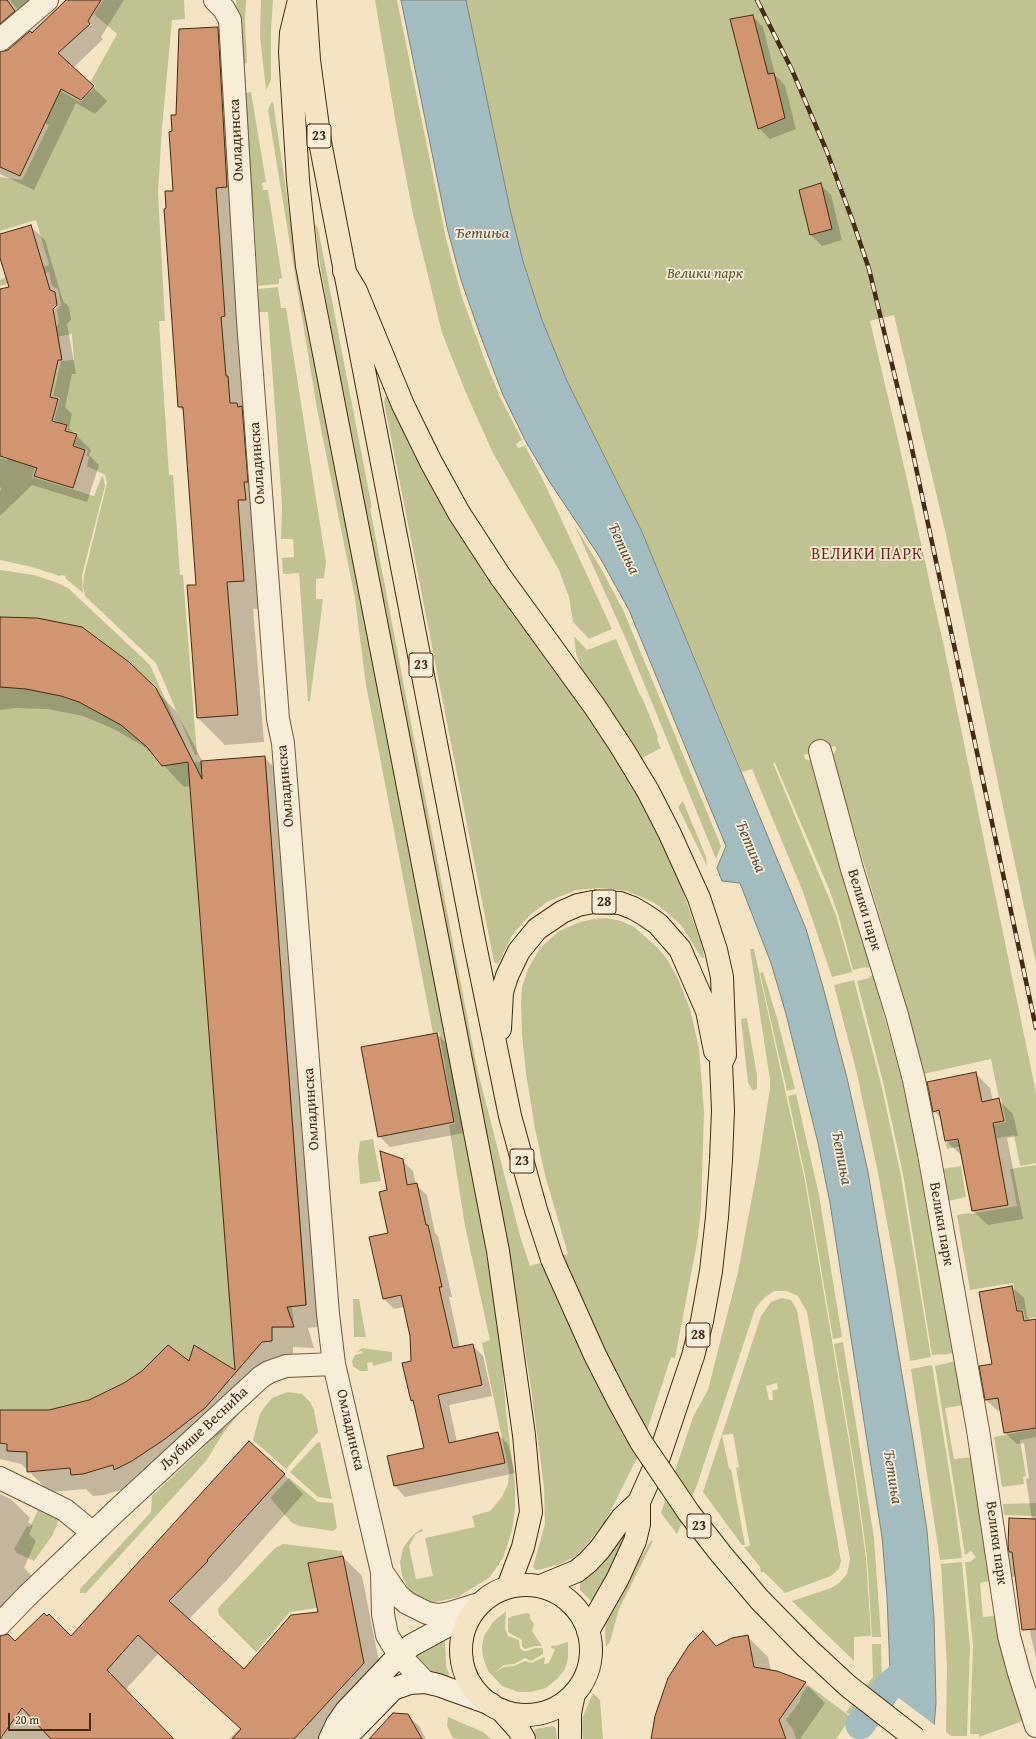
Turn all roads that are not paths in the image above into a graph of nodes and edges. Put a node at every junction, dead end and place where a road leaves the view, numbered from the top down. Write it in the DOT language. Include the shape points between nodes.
graph roads {
  1 [pos="47,0"];
  2 [pos="215,0"];
  3 [pos="299,0"];
  4 [pos="305,0"];
  5 [pos="0,40"];
  6 [pos="344,270"];
  7 [pos="820,751"];
  8 [pos="499,1060"];
  9 [pos="721,1063"];
  10 [pos="334,1364"];
  11 [pos="0,1478"];
  12 [pos="639,1502"];
  13 [pos="93,1533"];
  14 [pos="382,1572"];
  15 [pos="541,1586"];
  16 [pos="508,1587"];
  17 [pos="475,1609"];
  18 [pos="0,1624"];
  19 [pos="588,1631"];
  20 [pos="399,1655"];
  21 [pos="424,1682"];
  22 [pos="574,1694"];
  23 [pos="1032,1704"];
  24 [pos="496,1707"];
  25 [pos="1036,1726"];
  26 [pos="330,1739"];
  27 [pos="337,1739"];
  28 [pos="524,1739"];
  29 [pos="570,1739"];
  30 [pos="916,1739"];
  1 -- 5 [label="street"];
  2 -- 10 [label="street, Омладинска" via="230,20 248,321 274,672 283,743"];
  3 -- 16 [label="main road" via="291,33 290,52 298,180 307,266 498,1251 524,1435 531,1512 523,1547"];
  4 -- 6 [label="main road, 23" via="309,60 320,142"];
  6 -- 8 [label="main road, 23"];
  6 -- 9 [label="main road" via="356,291 403,405 459,513 500,576 622,748 669,832 699,898 716,950 722,977 725,1056"];
  7 -- 23 [label="street, Велики парк" via="914,1080 978,1430 1010,1636"];
  8 -- 9 [label="main road, 28" via="502,992 518,951 537,929 562,912 578,905 606,902 633,908 645,915 658,924 680,949 704,1004 716,1057"];
  8 -- 30 [label="main road, 23, bridge" via="523,1166 552,1259 592,1349 641,1442 689,1513 760,1600 848,1686"];
  9 -- 12 [label="main road, 28" via="722,1146 717,1217 702,1321 669,1431"];
  10 -- 13 [label="street, Љубише Веснића" via="286,1366 261,1377"];
  10 -- 14 [label="street, Омладинска"];
  11 -- 13 [label="street" via="65,1510"];
  12 -- 15 [label="main road, 28" via="622,1518 588,1562"];
  12 -- 19 [label="main road, 28" via="639,1524 635,1541 618,1578"];
  13 -- 18 [label="street, Љубише Веснића"];
  14 -- 17 [label="street, Омладинска" via="398,1596 427,1613 438,1615"];
  14 -- 20 [label="street, Омладинска" via="386,1629"];
  15 -- 16 [label="main road"];
  15 -- 19 [label="main road" via="571,1602 584,1620"];
  16 -- 17 [label="main road" via="487,1597"];
  17 -- 20 [label="street"];
  17 -- 24 [label="main road" via="466,1623 461,1642 462,1662 468,1681 480,1697"];
  19 -- 22 [label="main road" via="591,1653 589,1664"];
  20 -- 21 [label="street, Омладинска"];
  20 -- 26 [label="street" via="346,1711"];
  21 -- 24 [label="street" via="454,1690"];
  21 -- 27 [label="street" via="410,1683 393,1689 354,1729"];
  22 -- 24 [label="main road" via="556,1708 534,1715 523,1715"];
  22 -- 29 [label="main road" via="570,1713"];
  23 -- 25 [label="street, Велики парк"];
  24 -- 28 [label="main road"];
}
